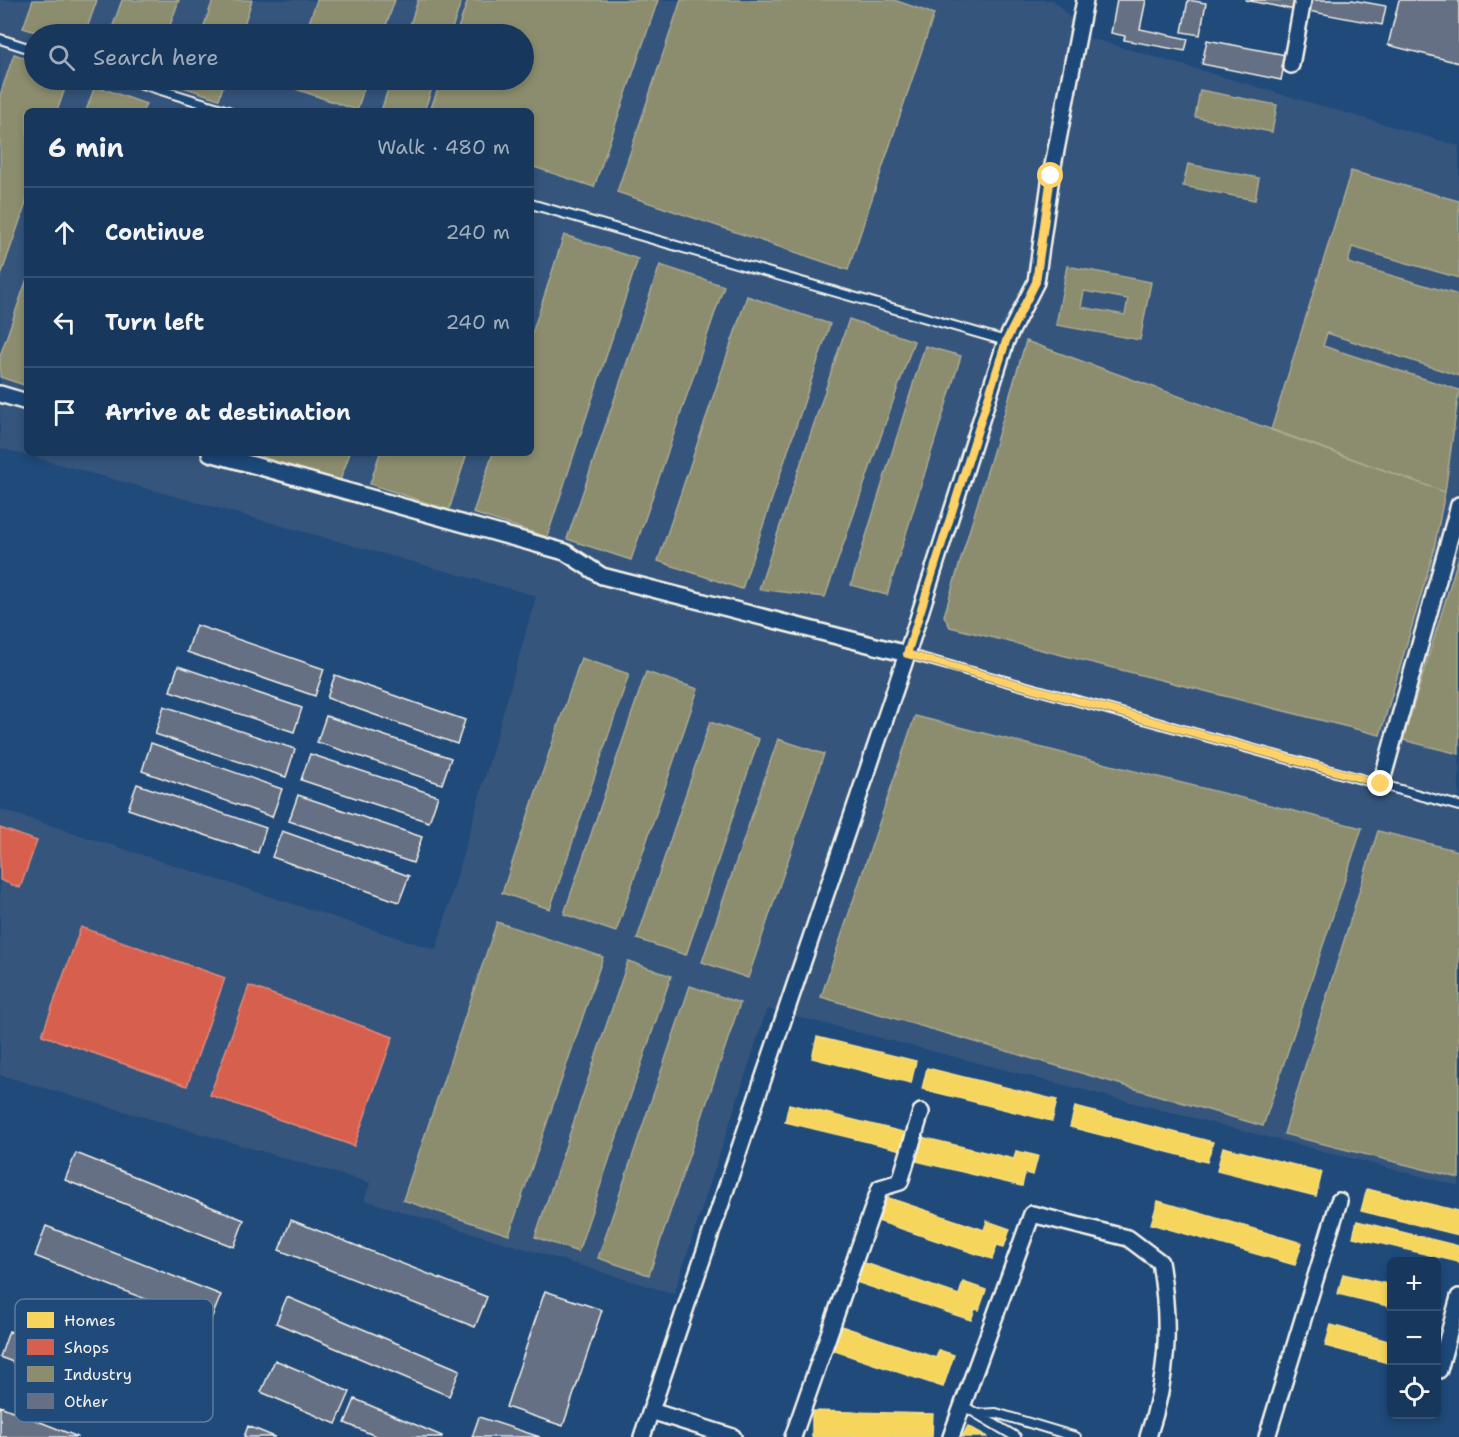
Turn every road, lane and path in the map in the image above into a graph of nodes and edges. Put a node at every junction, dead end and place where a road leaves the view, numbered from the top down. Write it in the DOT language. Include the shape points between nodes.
graph roads {
  1 [pos="1085,0"];
  2 [pos="1303,0"];
  3 [pos="0,39"];
  4 [pos="24,47"];
  5 [pos="1291,65"];
  6 [pos="161,90"];
  7 [pos="218,108"];
  8 [pos="534,205"];
  9 [pos="1006,341"];
  10 [pos="0,394"];
  11 [pos="24,401"];
  12 [pos="221,456"];
  13 [pos="1459,505"];
  14 [pos="907,654"];
  15 [pos="1381,784"];
  16 [pos="1459,806"];
  17 [pos="921,1112"];
  18 [pos="1339,1202"];
  19 [pos="1459,1297"];
  20 [pos="1440,1365"];
  21 [pos="962,1406"];
  22 [pos="651,1411"];
  23 [pos="977,1414"];
  24 [pos="642,1437"];
  25 [pos="733,1437"];
  26 [pos="793,1437"];
  27 [pos="951,1437"];
  28 [pos="1016,1437"];
  29 [pos="1076,1437"];
  30 [pos="1148,1437"];
  31 [pos="1267,1437"];
  1 -- 9 [label="street" via="1051,176 1036,282"];
  2 -- 5 [label="street"];
  3 -- 4 [label="lane"];
  6 -- 7 [label="lane"];
  8 -- 9 [label="lane"];
  9 -- 14 [label="street"];
  10 -- 11 [label="street"];
  12 -- 14 [label="street" via="565,552 602,576"];
  13 -- 15 [label="street"];
  14 -- 15 [label="lane"];
  14 -- 22 [label="street"];
  15 -- 16 [label="lane"];
  17 -- 26 [label="street" via="900,1182 880,1188"];
  18 -- 31 [label="street"];
  19 -- 20 [label="street"];
  21 -- 23 [label="lane"];
  21 -- 27 [label="street"];
  21 -- 30 [label="street" via="1032,1214 1128,1238 1160,1262 1167,1301 1168,1348 1157,1412"];
  22 -- 24 [label="street"];
  22 -- 25 [label="street"];
  23 -- 28 [label="lane"];
  23 -- 29 [label="lane" via="996,1413"];
}
